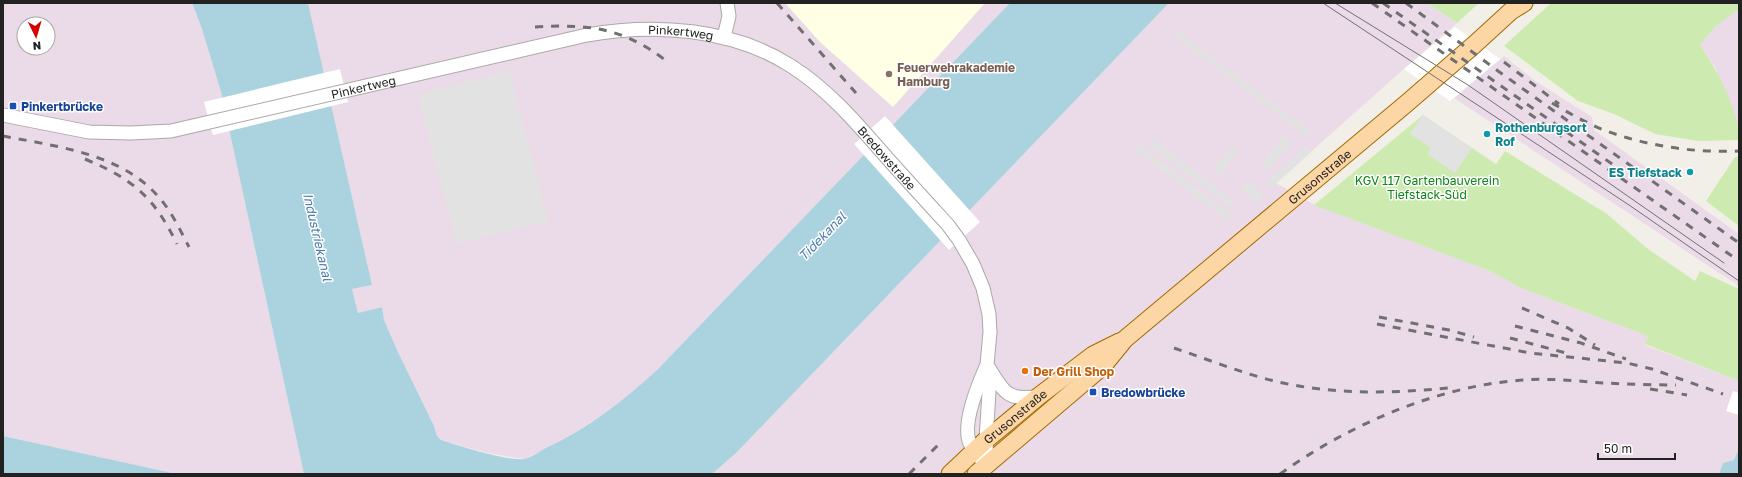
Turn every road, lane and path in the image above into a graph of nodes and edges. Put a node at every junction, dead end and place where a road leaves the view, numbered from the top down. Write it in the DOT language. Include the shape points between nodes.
graph roads {
  1 [pos="727,3"];
  2 [pos="1517,6"];
  3 [pos="724,37"];
  4 [pos="3,115"];
  5 [pos="1125,339"];
  6 [pos="987,365"];
  7 [pos="1039,396"];
  8 [pos="980,445"];
  9 [pos="981,469"];
  10 [pos="950,474"];
  1 -- 3 [label="street" via="729,16"];
  2 -- 5 [label="main road, Grusonstraße" via="1402,108"];
  3 -- 4 [label="street, Pinkertweg" via="668,30 610,31 171,131 89,132"];
  3 -- 6 [label="street, Bredowstraße" via="770,54 820,87 866,134 959,240 973,264 990,314"];
  5 -- 7 [label="main road, Grusonstraße" via="1093,355"];
  5 -- 9 [label="main road, Grusonstraße" via="1103,366"];
  6 -- 7 [label="street" via="999,386 1008,394 1022,399"];
  6 -- 8 [label="street, Bredowstraße" via="989,392"];
  6 -- 8 [label="street, Bredowstraße" via="976,390 968,426 969,441"];
  7 -- 8 [label="main road, Grusonstraße"];
  8 -- 9 [label="street, Bredowstraße"];
  8 -- 10 [label="main road, Grusonstraße"];
}
